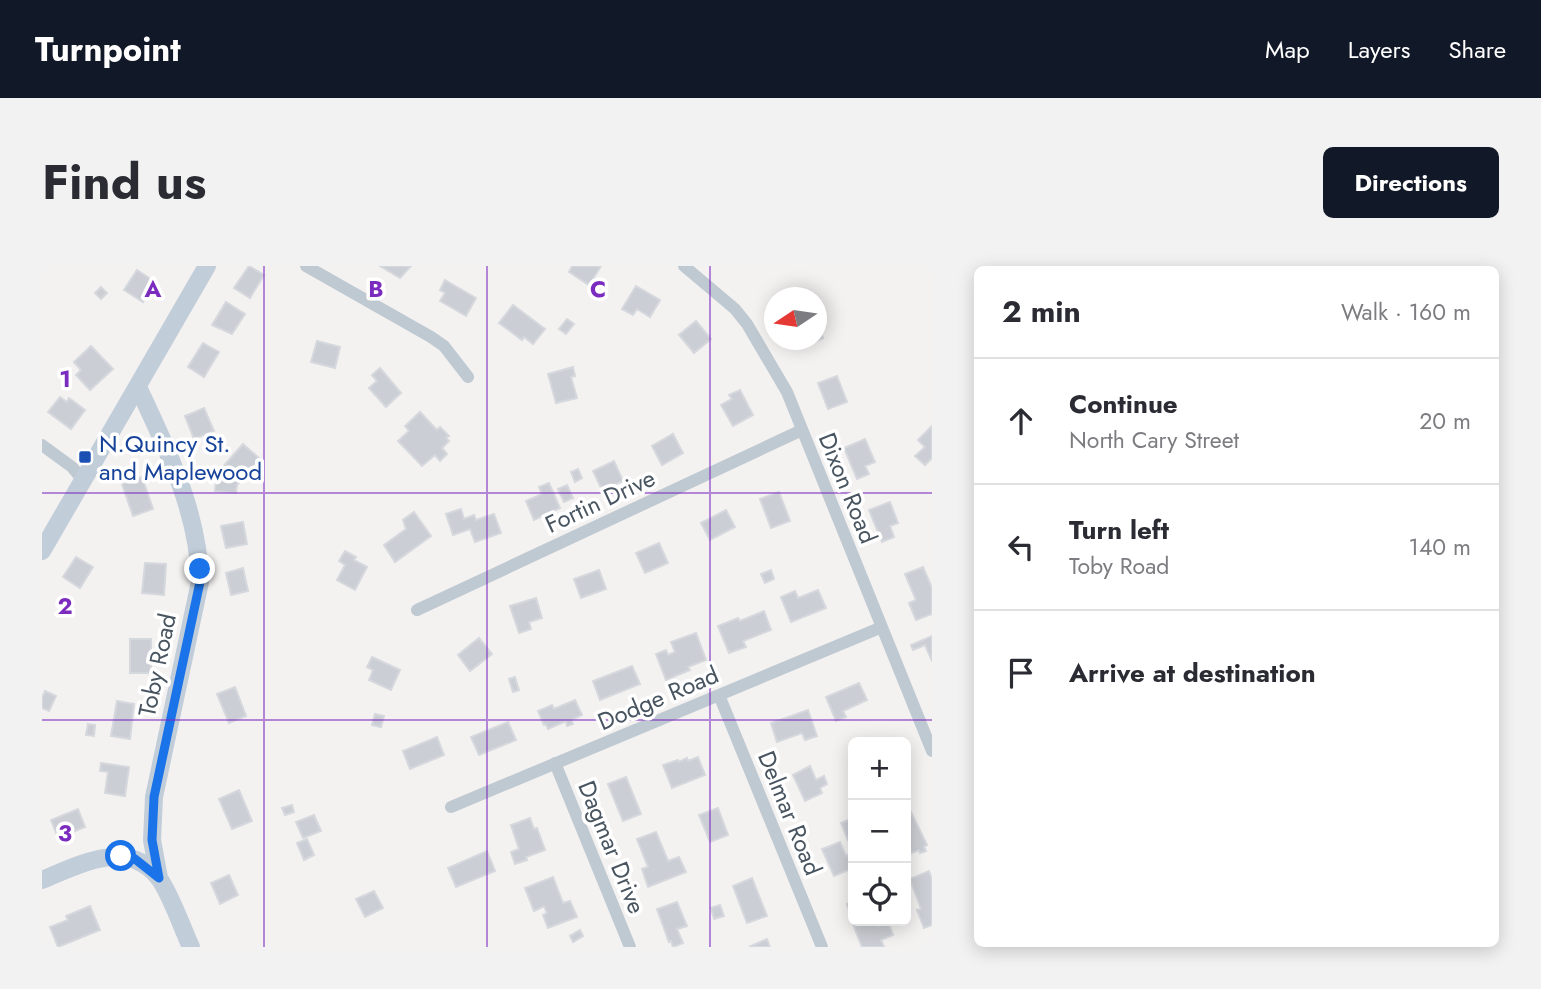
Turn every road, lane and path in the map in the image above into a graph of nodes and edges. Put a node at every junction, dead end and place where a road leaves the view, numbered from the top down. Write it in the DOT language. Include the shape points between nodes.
graph roads {
  1 [pos="208,266"];
  2 [pos="306,266"];
  3 [pos="685,266"];
  4 [pos="468,377"];
  5 [pos="138,387"];
  6 [pos="802,430"];
  7 [pos="42,445"];
  8 [pos="83,480"];
  9 [pos="42,551"];
  10 [pos="417,610"];
  11 [pos="882,627"];
  12 [pos="719,695"];
  13 [pos="930,742"];
  14 [pos="555,764"];
  15 [pos="450,807"];
  16 [pos="159,878"];
  17 [pos="42,880"];
  18 [pos="191,947"];
  19 [pos="630,947"];
  20 [pos="822,947"];
  1 -- 5 [label="main road"];
  2 -- 4 [label="street" via="431,337"];
  3 -- 6 [label="street, Dixon Road" via="747,324 780,380"];
  5 -- 8 [label="main road"];
  5 -- 16 [label="main road, Toby Road" via="179,479 200,569 154,797 152,840"];
  6 -- 10 [label="street, Fortin Drive"];
  6 -- 11 [label="street, Dixon Road"];
  7 -- 8 [label="street"];
  8 -- 9 [label="main road"];
  11 -- 12 [label="street, Dodge Road"];
  11 -- 13 [label="street, Dixon Road"];
  12 -- 14 [label="street, Dodge Road"];
  12 -- 20 [label="street, Delmar Road"];
  14 -- 15 [label="street, Dodge Road"];
  14 -- 19 [label="street, Dagmar Drive"];
  16 -- 17 [label="main road" via="135,859 121,856 94,859"];
  16 -- 18 [label="main road, Toby Road"];
}
